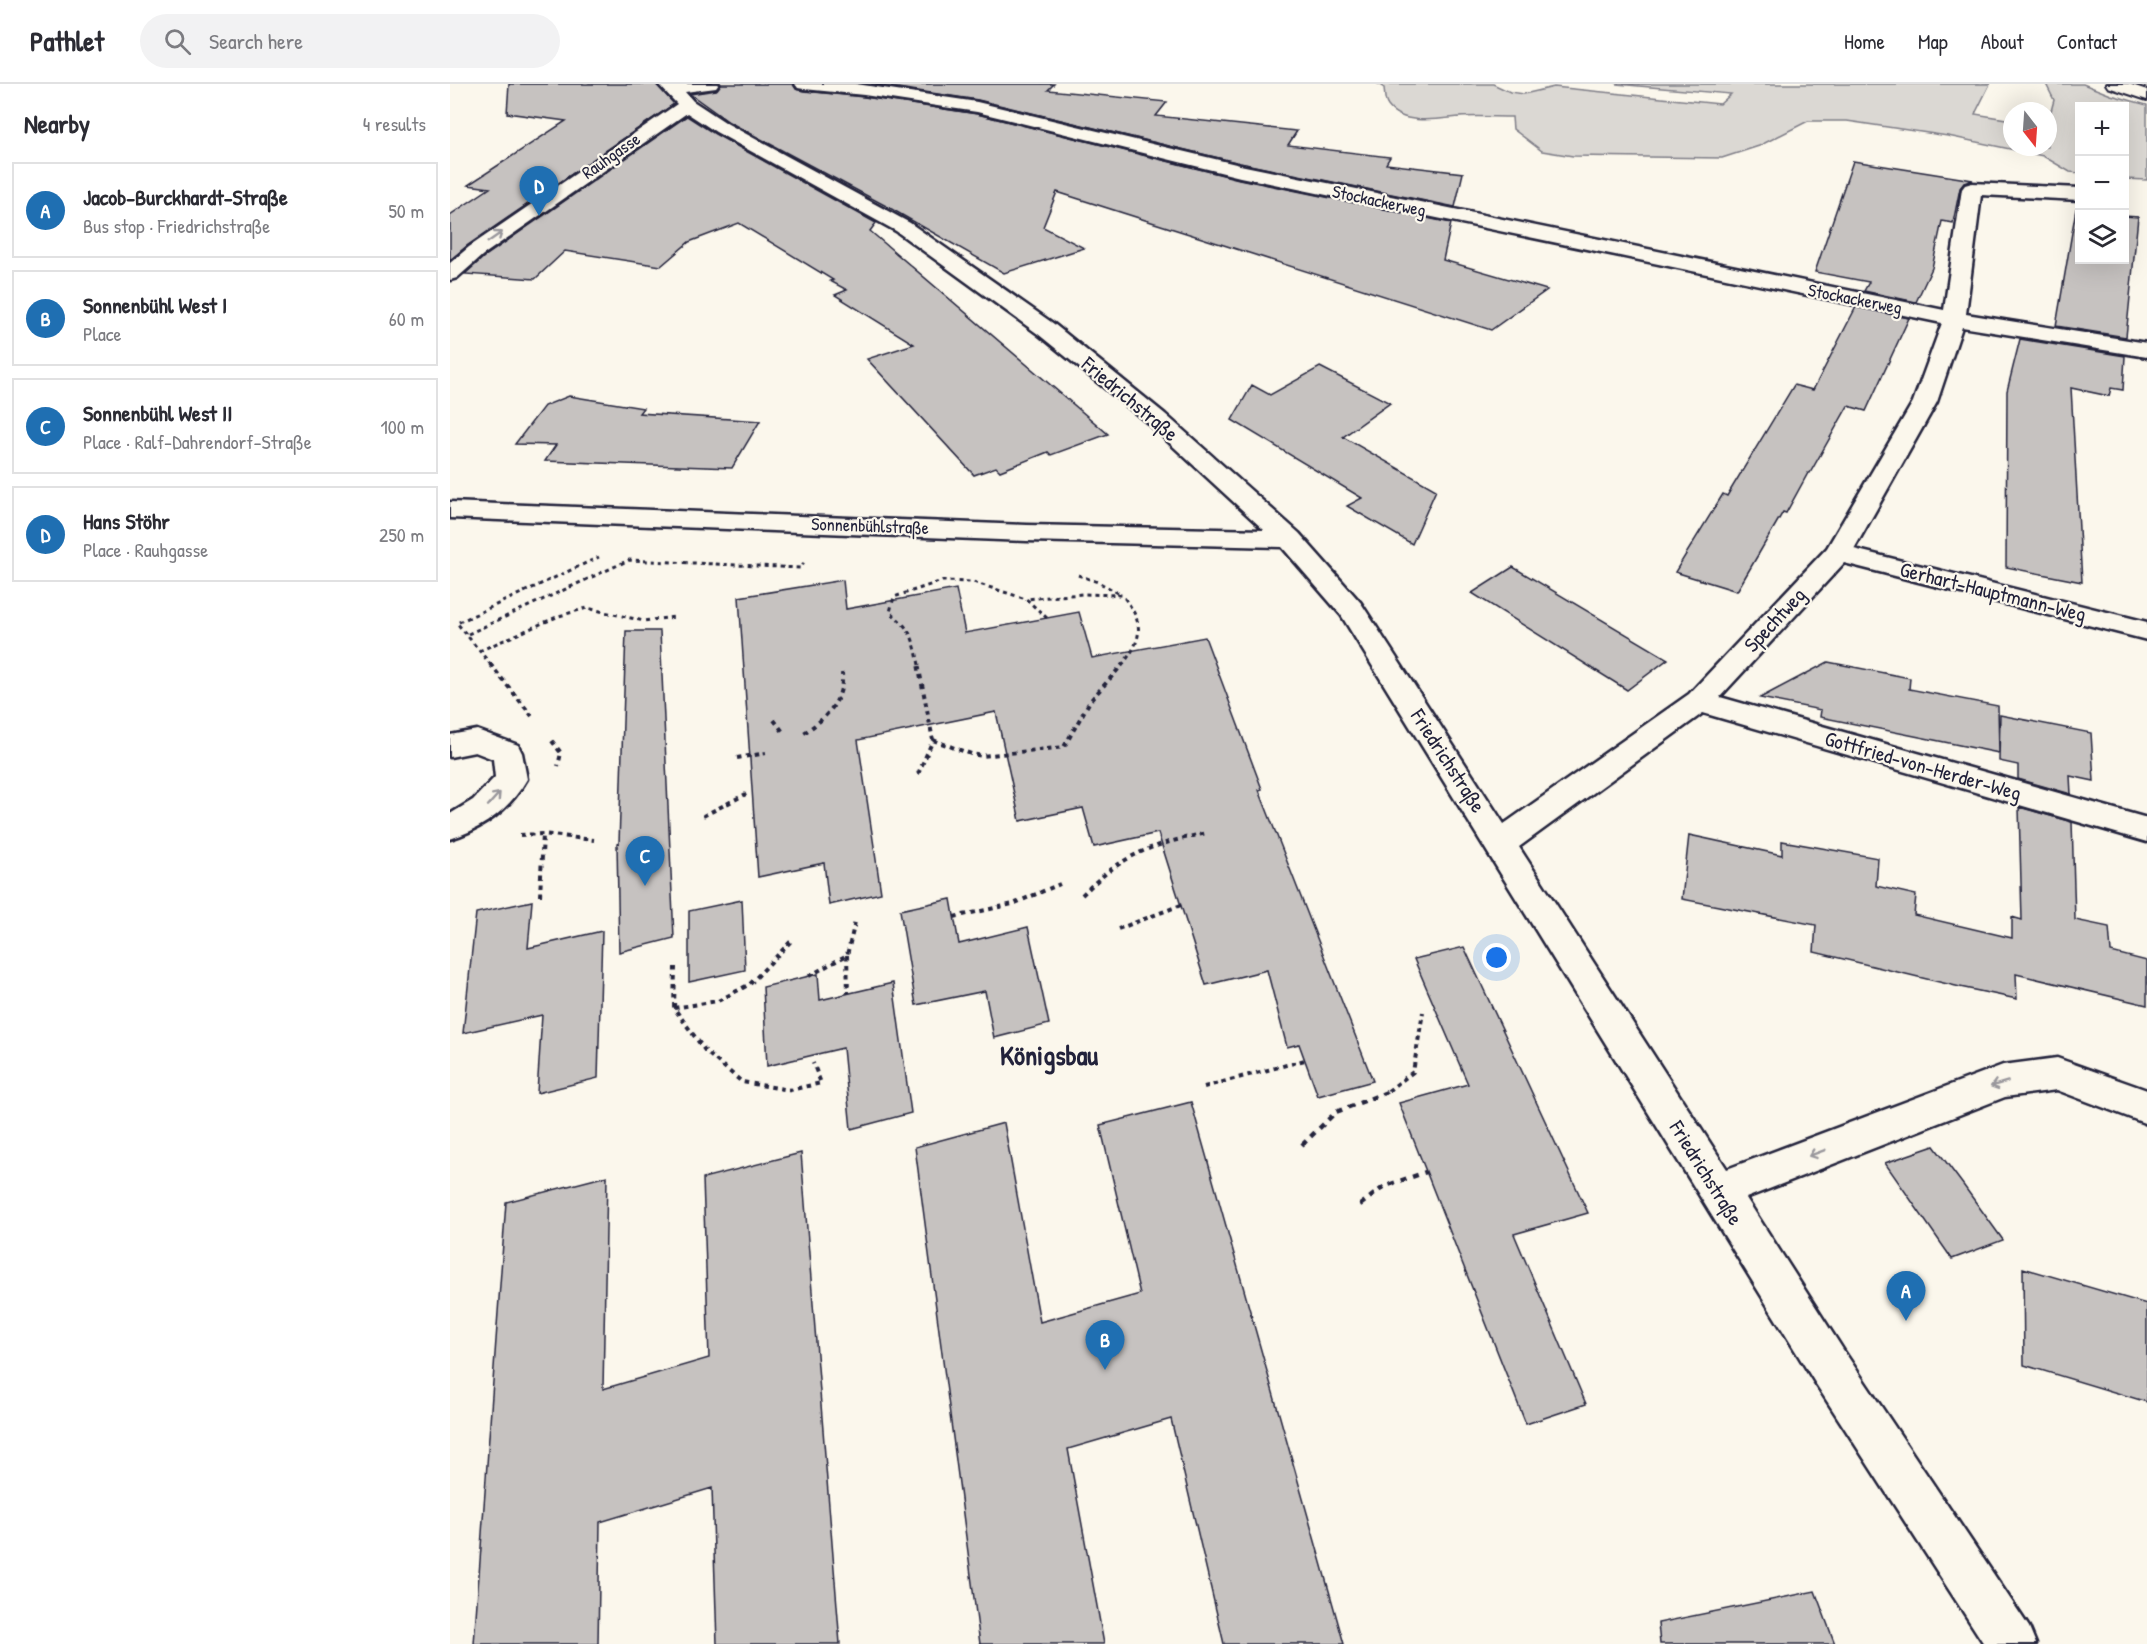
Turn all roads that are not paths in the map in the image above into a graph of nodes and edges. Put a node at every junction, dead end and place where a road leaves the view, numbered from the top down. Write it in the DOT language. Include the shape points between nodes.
graph roads {
  1 [pos="710,84"];
  2 [pos="804,84"];
  3 [pos="2114,84"];
  4 [pos="676,93"];
  5 [pos="2147,95"];
  6 [pos="2075,194"];
  7 [pos="450,274"];
  8 [pos="1954,319"];
  9 [pos="2147,350"];
  10 [pos="450,510"];
  11 [pos="1290,539"];
  12 [pos="1838,553"];
  13 [pos="2147,631"];
  14 [pos="1699,701"];
  15 [pos="450,746"];
  16 [pos="450,827"];
  17 [pos="2147,830"];
  18 [pos="1501,843"];
  19 [pos="2147,1107"];
  20 [pos="1717,1191"];
  21 [pos="2012,1644"];
  1 -- 4 [label="street"];
  2 -- 8 [label="street, Stockackerweg" via="976,106 1431,213"];
  3 -- 5 [label="lane"];
  7 -- 4 [label="street, Rauhgasse, one-way"];
  4 -- 11 [label="street, Friedrichstraße" via="722,128 903,227 1046,328 1157,419"];
  6 -- 8 [label="street" via="1972,189"];
  8 -- 9 [label="street, Stockackerweg"];
  8 -- 12 [label="street, Spechtweg" via="1925,402"];
  10 -- 11 [label="street, Sonnenbühlstraße" via="1027,533"];
  11 -- 18 [label="street, Friedrichstraße" via="1351,609"];
  12 -- 13 [label="street, Gerhart-Hauptmann-Weg"];
  12 -- 14 [label="street, Spechtweg"];
  14 -- 17 [label="street, Gottfried-von-Herder-Weg"];
  14 -- 18 [label="street, Spechtweg"];
  16 -- 15 [label="street, one-way" via="490,804 511,779 507,753 477,741"];
  18 -- 20 [label="street, Friedrichstraße"];
  19 -- 20 [label="street, one-way" via="2057,1074 2003,1081"];
  20 -- 21 [label="street, Friedrichstraße"];
}
